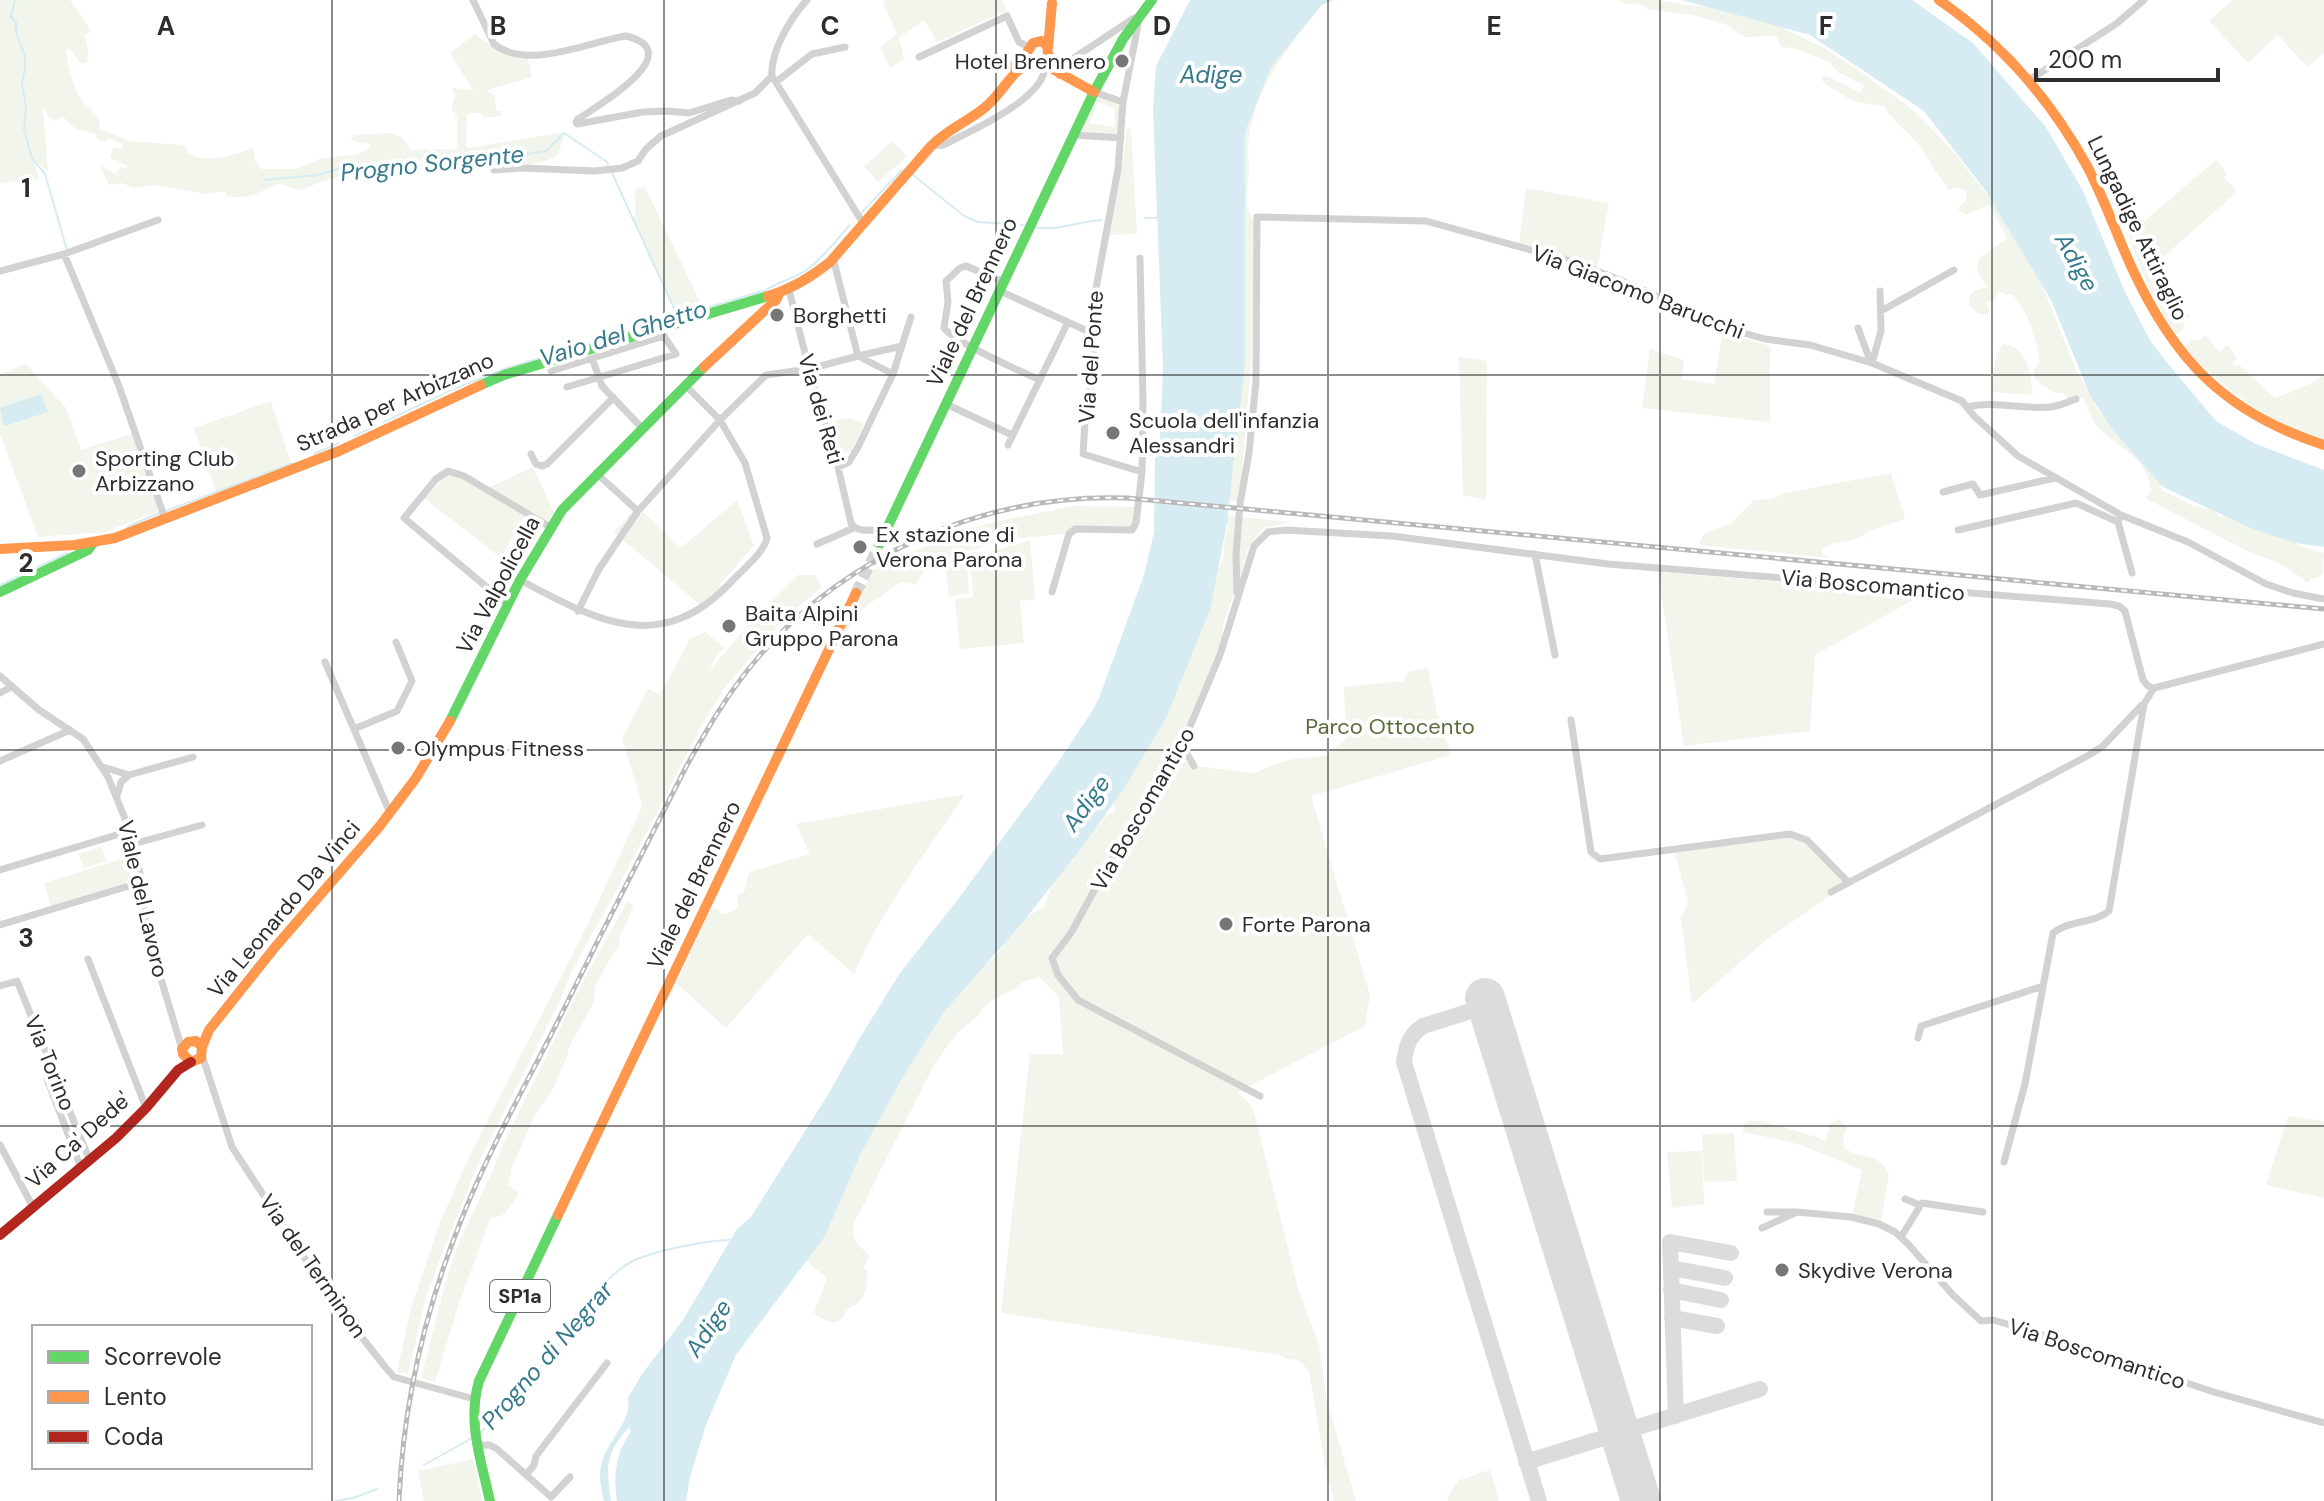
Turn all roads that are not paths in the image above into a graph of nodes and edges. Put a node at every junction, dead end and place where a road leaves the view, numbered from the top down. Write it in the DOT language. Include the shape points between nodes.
graph roads {
  1 [pos="473,0"];
  2 [pos="807,0"];
  3 [pos="1152,0"];
  4 [pos="1939,0"];
  5 [pos="2144,0"];
  6 [pos="1052,2"];
  7 [pos="1138,18"];
  8 [pos="1032,46"];
  9 [pos="845,47"];
  10 [pos="919,57"];
  11 [pos="1043,58"];
  12 [pos="1059,71"];
  13 [pos="773,76"];
  14 [pos="1043,79"];
  15 [pos="2029,80"];
  16 [pos="1000,91"];
  17 [pos="1094,92"];
  18 [pos="739,101"];
  19 [pos="1123,102"];
  20 [pos="1074,135"];
  21 [pos="1121,138"];
  22 [pos="931,146"];
  23 [pos="494,170"];
  24 [pos="158,220"];
  25 [pos="863,223"];
  26 [pos="64,254"];
  27 [pos="833,258"];
  28 [pos="1140,258"];
  29 [pos="1954,270"];
  30 [pos="0,271"];
  31 [pos="1002,286"];
  32 [pos="1880,291"];
  33 [pos="784,292"];
  34 [pos="729,309"];
  35 [pos="1881,311"];
  36 [pos="911,317"];
  37 [pos="1068,322"];
  38 [pos="1858,328"];
  39 [pos="741,333"];
  40 [pos="1094,334"];
  41 [pos="902,346"];
  42 [pos="973,347"];
  43 [pos="858,356"];
  44 [pos="592,358"];
  45 [pos="1872,363"];
  46 [pos="809,369"];
  47 [pos="551,371"];
  48 [pos="893,374"];
  49 [pos="599,378"];
  50 [pos="1040,380"];
  51 [pos="685,385"];
  52 [pos="567,387"];
  53 [pos="613,398"];
  54 [pos="2076,399"];
  55 [pos="946,404"];
  56 [pos="1967,407"];
  57 [pos="720,420"];
  58 [pos="642,428"];
  59 [pos="1012,435"];
  60 [pos="1008,445"];
  61 [pos="2324,445"];
  62 [pos="531,454"];
  63 [pos="838,467"];
  64 [pos="1142,472"];
  65 [pos="596,473"];
  66 [pos="2055,478"];
  67 [pos="1943,492"];
  68 [pos="638,511"];
  69 [pos="165,519"];
  70 [pos="2120,519"];
  71 [pos="550,527"];
  72 [pos="854,528"];
  73 [pos="886,530"];
  74 [pos="1958,530"];
  75 [pos="93,543"];
  76 [pos="880,543"];
  77 [pos="817,544"];
  78 [pos="0,549"];
  79 [pos="1535,554"];
  80 [pos="2132,573"];
  81 [pos="520,580"];
  82 [pos="0,592"];
  83 [pos="1052,592"];
  84 [pos="856,593"];
  85 [pos="1237,595"];
  86 [pos="2324,599"];
  87 [pos="507,604"];
  88 [pos="578,611"];
  89 [pos="396,642"];
  90 [pos="2324,644"];
  91 [pos="1555,655"];
  92 [pos="325,662"];
  93 [pos="0,676"];
  94 [pos="11,687"];
  95 [pos="2154,688"];
  96 [pos="0,693"];
  97 [pos="2144,704"];
  98 [pos="1571,720"];
  99 [pos="354,729"];
  100 [pos="70,730"];
  101 [pos="1184,741"];
  102 [pos="193,757"];
  103 [pos="0,761"];
  104 [pos="102,766"];
  105 [pos="1194,766"];
  106 [pos="120,778"];
  107 [pos="111,782"];
  108 [pos="117,796"];
  109 [pos="390,813"];
  110 [pos="202,825"];
  111 [pos="130,831"];
  112 [pos="133,844"];
  113 [pos="0,870"];
  114 [pos="142,882"];
  115 [pos="1848,882"];
  116 [pos="1831,892"];
  117 [pos="0,925"];
  118 [pos="88,959"];
  119 [pos="0,986"];
  120 [pos="2043,986"];
  121 [pos="1918,1038"];
  122 [pos="193,1052"];
  123 [pos="47,1079"];
  124 [pos="1260,1096"];
  125 [pos="146,1108"];
  126 [pos="0,1145"];
  127 [pos="2004,1162"];
  128 [pos="86,1164"];
  129 [pos="1905,1199"];
  130 [pos="1920,1205"];
  131 [pos="33,1207"];
  132 [pos="1767,1212"];
  133 [pos="1797,1212"];
  134 [pos="1983,1212"];
  135 [pos="1762,1228"];
  136 [pos="0,1235"];
  137 [pos="1901,1237"];
  138 [pos="607,1363"];
  139 [pos="474,1399"];
  140 [pos="2324,1423"];
  141 [pos="477,1442"];
  142 [pos="526,1475"];
  143 [pos="570,1477"];
  144 [pos="490,1501"];
  1 -- 18 [label="street" via="494,44 520,55 550,54 626,36 642,43 647,57 642,71 577,124 643,112 689,113"];
  2 -- 13 [label="street" via="785,32"];
  3 -- 7 [label="main road, Viale del Brennero"];
  4 -- 15 [label="main road, Lungadige Attiraglio"];
  5 -- 15 [label="street"];
  6 -- 8 [label="main road"];
  6 -- 11 [label="main road"];
  7 -- 12 [label="street, Via Valpolicella"];
  7 -- 17 [label="main road, Viale del Brennero"];
  7 -- 19 [label="street, Via del Ponte"];
  8 -- 10 [label="street" via="1019,42 1007,16"];
  8 -- 11 [label="main road" via="1029,56"];
  8 -- 11 [label="main road" via="1044,43"];
  8 -- 16 [label="main road" via="1009,69"];
  9 -- 13 [label="street" via="812,54"];
  11 -- 12 [label="main road"];
  11 -- 14 [label="street"];
  11 -- 16 [label="main road" via="1018,68"];
  12 -- 14 [label="street, Via Valpolicella"];
  12 -- 17 [label="main road"];
  13 -- 18 [label="street"];
  13 -- 25 [label="street"];
  14 -- 22 [label="street, Via Valpolicella" via="987,122"];
  15 -- 61 [label="main road, Lungadige Attiraglio" via="2074,142 2133,270 2166,332 2190,363 2218,392 2274,427"];
  16 -- 22 [label="main road"];
  17 -- 19 [label="street"];
  17 -- 20 [label="main road, Viale del Brennero"];
  18 -- 23 [label="street" via="661,136 638,161 622,168"];
  19 -- 21 [label="street, Via del Ponte"];
  20 -- 21 [label="street"];
  20 -- 31 [label="main road, Viale del Brennero"];
  21 -- 40 [label="street, Via del Ponte" via="1095,294"];
  22 -- 25 [label="main road, Via Valpolicella"];
  24 -- 26 [label="street"];
  25 -- 27 [label="main road, Via Valpolicella"];
  26 -- 30 [label="street"];
  26 -- 69 [label="street" via="119,386"];
  27 -- 33 [label="main road, Via Valpolicella"];
  27 -- 43 [label="street"];
  28 -- 64 [label="street"];
  29 -- 35 [label="street"];
  31 -- 37 [label="street"];
  31 -- 42 [label="main road, Viale del Brennero"];
  31 -- 42 [label="street" via="966,266 946,281 944,328"];
  32 -- 35 [label="street"];
  33 -- 34 [label="main road, Strada per Arbizzano"];
  33 -- 39 [label="main road, Via Valpolicella"];
  33 -- 46 [label="street, Via dei Reti"];
  34 -- 39 [label="main road" via="739,318"];
  34 -- 69 [label="main road, Strada per Arbizzano" via="504,375 339,451"];
  35 -- 45 [label="street"];
  36 -- 41 [label="street"];
  37 -- 40 [label="street"];
  37 -- 50 [label="street"];
  38 -- 45 [label="street"];
  39 -- 51 [label="main road, Via Valpolicella"];
  40 -- 64 [label="street, Via del Ponte" via="1083,454"];
  41 -- 43 [label="street"];
  41 -- 48 [label="street"];
  42 -- 50 [label="street"];
  42 -- 55 [label="main road, Viale del Brennero"];
  43 -- 46 [label="street"];
  43 -- 48 [label="street"];
  44 -- 47 [label="street"];
  44 -- 49 [label="street"];
  44 -- 49 [label="street" via="664,336 676,354"];
  45 -- 56 [label="street, Via Giacomo Barucchi"];
  45 -- 85 [label="street, Via Giacomo Barucchi" via="1733,330 1574,262 1426,221 1257,217 1256,381 1240,504"];
  46 -- 57 [label="street" via="766,375"];
  46 -- 63 [label="street, Via dei Reti"];
  48 -- 63 [label="street" via="854,456"];
  49 -- 52 [label="street"];
  49 -- 53 [label="street"];
  50 -- 59 [label="street"];
  51 -- 57 [label="street"];
  51 -- 58 [label="main road, Via Valpolicella"];
  53 -- 58 [label="street"];
  53 -- 62 [label="street" via="547,464 536,464"];
  54 -- 56 [label="street, Via Giacomo Barucchi" via="2049,408"];
  55 -- 59 [label="street"];
  55 -- 73 [label="main road, Viale del Brennero"];
  56 -- 66 [label="street, Via Giacomo Barucchi" via="2018,456"];
  57 -- 68 [label="street"];
  57 -- 88 [label="street" via="750,475 767,538 762,548 713,599 671,623 614,623"];
  58 -- 65 [label="main road, Via Valpolicella"];
  59 -- 60 [label="street"];
  63 -- 72 [label="street, Via dei Reti"];
  64 -- 83 [label="street" via="1132,530 1075,529"];
  65 -- 68 [label="street"];
  65 -- 71 [label="main road, Via Valpolicella"];
  66 -- 67 [label="street" via="1980,495 1973,484"];
  66 -- 70 [label="street, Via Giacomo Barucchi"];
  68 -- 88 [label="street"];
  69 -- 75 [label="main road, Strada per Arbizzano"];
  70 -- 74 [label="street, Via Giacomo Barucchi" via="2076,503"];
  70 -- 80 [label="street"];
  70 -- 86 [label="street, Via Giacomo Barucchi" via="2188,542 2266,584"];
  71 -- 81 [label="main road, Via Valpolicella"];
  71 -- 87 [label="street" via="448,471 404,518"];
  72 -- 73 [label="street"];
  72 -- 77 [label="street"];
  73 -- 76 [label="main road, Viale del Brennero"];
  75 -- 78 [label="main road"];
  75 -- 82 [label="main road"];
  79 -- 85 [label="street, Via Boscomantico" via="1392,536 1268,532 1254,546"];
  79 -- 91 [label="street"];
  79 -- 95 [label="street, Via Boscomantico" via="1666,570 2110,604 2125,611 2143,680"];
  81 -- 87 [label="main road, Via Valpolicella"];
  81 -- 88 [label="street"];
  84 -- 139 [label="main road, Viale del Brennero / SP1a"];
  85 -- 101 [label="street, Via Boscomantico" via="1220,655"];
  87 -- 109 [label="main road, Via Valpolicella" via="444,732"];
  89 -- 99 [label="street" via="412,681 397,711"];
  90 -- 95 [label="street"];
  92 -- 99 [label="street"];
  93 -- 94 [label="street, Viale del Lavoro"];
  94 -- 96 [label="street"];
  94 -- 100 [label="street, Viale del Lavoro"];
  95 -- 97 [label="street"];
  97 -- 115 [label="street" via="2089,755"];
  97 -- 120 [label="street" via="2109,911 2053,933"];
  98 -- 115 [label="street" via="1595,857 1790,834 1807,840"];
  99 -- 109 [label="street"];
  100 -- 103 [label="street"];
  100 -- 104 [label="street, Viale del Lavoro"];
  101 -- 105 [label="street"];
  101 -- 124 [label="street, Via Boscomantico" via="1052,958 1053,967 1078,1000"];
  102 -- 106 [label="street"];
  104 -- 106 [label="street"];
  104 -- 107 [label="street, Viale del Lavoro"];
  106 -- 107 [label="street"];
  106 -- 108 [label="street"];
  107 -- 108 [label="street, Viale del Lavoro"];
  108 -- 111 [label="street, Viale del Lavoro"];
  109 -- 122 [label="main road, Via Leonardo Da Vinci"];
  110 -- 112 [label="street"];
  111 -- 112 [label="street, Viale del Lavoro"];
  111 -- 113 [label="street"];
  112 -- 114 [label="street, Viale del Lavoro"];
  114 -- 117 [label="street"];
  114 -- 122 [label="street, Viale del Lavoro" via="146,921 175,1029"];
  115 -- 116 [label="street"];
  118 -- 125 [label="street"];
  119 -- 128 [label="street, Via Torino" via="17,981"];
  120 -- 121 [label="street" via="1921,1026"];
  120 -- 127 [label="street"];
  122 -- 125 [label="main road, Via Ca' Dede'"];
  122 -- 139 [label="street, Via del Terminon" via="209,1076 232,1147 330,1297 386,1368 394,1377"];
  123 -- 128 [label="street"];
  125 -- 128 [label="main road, Via Ca' Dede'"];
  126 -- 131 [label="street"];
  128 -- 131 [label="main road, Via Ca' Dede'"];
  129 -- 130 [label="street"];
  130 -- 134 [label="street"];
  130 -- 137 [label="street"];
  131 -- 136 [label="main road, Via Ca' Dede'"];
  132 -- 133 [label="street, Via Boscomantico"];
  133 -- 135 [label="street, Via Boscomantico"];
  133 -- 137 [label="street, Via Boscomantico" via="1851,1217"];
  137 -- 140 [label="street, Via Boscomantico" via="1981,1321 2021,1328"];
  138 -- 142 [label="street"];
  139 -- 141 [label="main road, SP1a"];
  141 -- 142 [label="street" via="497,1449"];
  141 -- 144 [label="main road, SP1a"];
  142 -- 143 [label="street" via="551,1497"];
}
